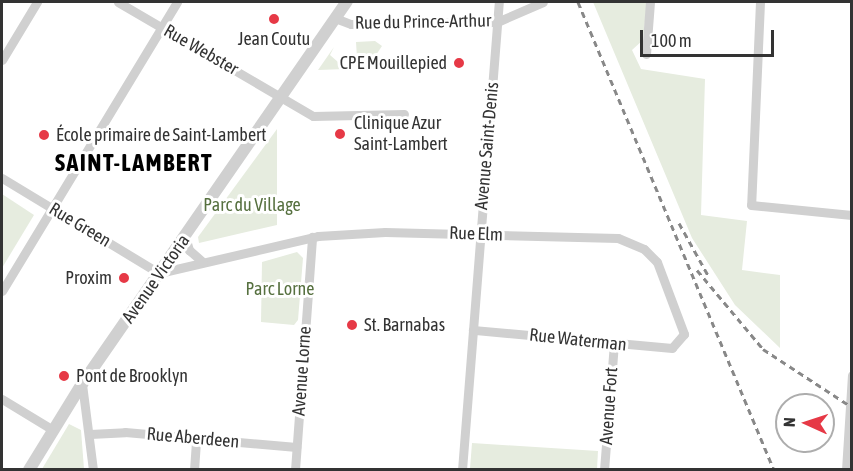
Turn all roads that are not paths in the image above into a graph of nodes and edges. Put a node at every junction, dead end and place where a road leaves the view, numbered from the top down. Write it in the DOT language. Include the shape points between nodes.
graph roads {
  1 [pos="37,2"];
  2 [pos="118,2"];
  3 [pos="177,2"];
  4 [pos="347,2"];
  5 [pos="499,2"];
  6 [pos="543,2"];
  7 [pos="650,2"];
  8 [pos="760,2"];
  9 [pos="335,18"];
  10 [pos="497,22"];
  11 [pos="161,26"];
  12 [pos="646,54"];
  13 [pos="2,60"];
  14 [pos="284,100"];
  15 [pos="404,114"];
  16 [pos="2,178"];
  17 [pos="51,208"];
  18 [pos="852,215"];
  19 [pos="480,234"];
  20 [pos="185,237"];
  21 [pos="312,237"];
  22 [pos="203,261"];
  23 [pos="159,273"];
  24 [pos="2,288"];
  25 [pos="473,330"];
  26 [pos="614,343"];
  27 [pos="681,344"];
  28 [pos="852,375"];
  29 [pos="82,384"];
  30 [pos="2,399"];
  31 [pos="53,430"];
  32 [pos="90,434"];
  33 [pos="196,438"];
  34 [pos="296,447"];
  35 [pos="30,470"];
  36 [pos="93,470"];
  37 [pos="194,470"];
  38 [pos="295,470"];
  39 [pos="462,470"];
  40 [pos="604,470"];
  41 [pos="846,470"];
  1 -- 13 [label="street"];
  2 -- 11 [label="street, Rue Webster"];
  3 -- 11 [label="street"];
  4 -- 9 [label="street, Avenue Victoria"];
  5 -- 10 [label="street, Avenue Saint-Denis"];
  6 -- 10 [label="street, Rue du Prince-Arthur"];
  7 -- 12 [label="street"];
  8 -- 18 [label="street" via="751,205"];
  9 -- 10 [label="street, Rue du Prince-Arthur" via="351,24"];
  9 -- 14 [label="street, Avenue Victoria"];
  10 -- 19 [label="street, Avenue Saint-Denis"];
  11 -- 14 [label="street, Rue Webster"];
  11 -- 17 [label="street"];
  14 -- 15 [label="street, Rue Webster" via="313,117"];
  14 -- 20 [label="street, Avenue Victoria"];
  16 -- 17 [label="street, Rue Green"];
  17 -- 23 [label="street, Rue Green"];
  17 -- 24 [label="street"];
  19 -- 21 [label="street, Rue Elm"];
  19 -- 25 [label="street, Avenue Saint-Denis"];
  19 -- 27 [label="street, Rue Elm" via="618,238 644,249 668,285 682,325"];
  20 -- 22 [label="street" via="189,250"];
  20 -- 23 [label="street, Avenue Victoria"];
  21 -- 22 [label="street, Rue Elm"];
  21 -- 34 [label="street, Avenue Lorne"];
  22 -- 23 [label="street, Rue Elm"];
  23 -- 29 [label="street, Avenue Victoria"];
  25 -- 26 [label="street, Rue Waterman"];
  25 -- 39 [label="street, Avenue Saint-Denis"];
  26 -- 27 [label="street, Rue Waterman" via="672,348"];
  26 -- 40 [label="street, Avenue Fort"];
  28 -- 41 [label="street"];
  29 -- 31 [label="street, Avenue Victoria"];
  29 -- 32 [label="street"];
  30 -- 31 [label="street"];
  31 -- 35 [label="street, Avenue Victoria"];
  32 -- 33 [label="street, Rue Aberdeen"];
  32 -- 36 [label="street"];
  33 -- 34 [label="street, Rue Aberdeen"];
  33 -- 37 [label="street"];
  34 -- 38 [label="street, Avenue Lorne"];
}
